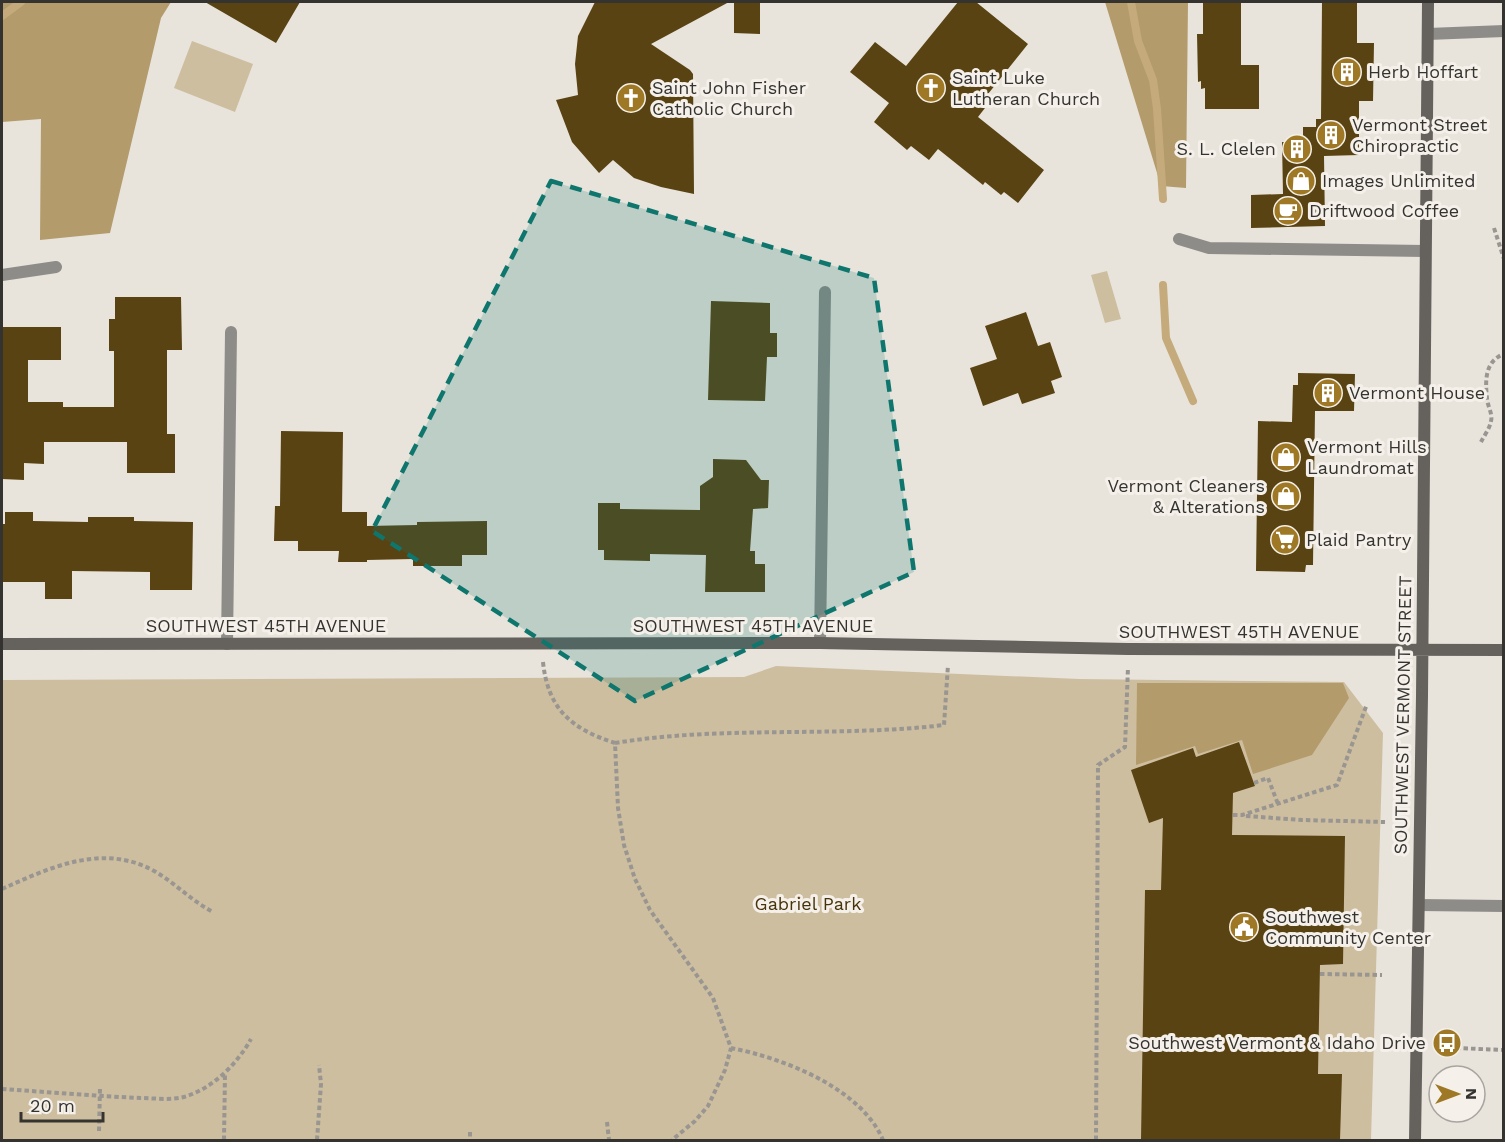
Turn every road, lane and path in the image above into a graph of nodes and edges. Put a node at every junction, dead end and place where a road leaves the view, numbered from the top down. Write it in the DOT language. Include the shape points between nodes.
graph roads {
  1 [pos="1428,2"];
  2 [pos="1503,31"];
  3 [pos="1428,34"];
  4 [pos="1494,228"];
  5 [pos="1179,239"];
  6 [pos="1425,251"];
  7 [pos="1503,259"];
  8 [pos="56,267"];
  9 [pos="2,275"];
  10 [pos="825,292"];
  11 [pos="231,332"];
  12 [pos="1503,354"];
  13 [pos="1481,442"];
  14 [pos="820,643"];
  15 [pos="2,644"];
  16 [pos="227,644"];
  17 [pos="542,644"];
  18 [pos="949,646"];
  19 [pos="1128,650"];
  20 [pos="1423,650"];
  21 [pos="1503,650"];
  22 [pos="1367,704"];
  23 [pos="615,743"];
  24 [pos="1254,783"];
  25 [pos="1278,804"];
  26 [pos="1233,816"];
  27 [pos="1242,816"];
  28 [pos="1385,822"];
  29 [pos="2,889"];
  30 [pos="1419,905"];
  31 [pos="1503,906"];
  32 [pos="213,912"];
  33 [pos="1320,974"];
  34 [pos="1382,975"];
  35 [pos="251,1039"];
  36 [pos="731,1048"];
  37 [pos="1456,1048"];
  38 [pos="1503,1050"];
  39 [pos="319,1065"];
  40 [pos="225,1073"];
  41 [pos="100,1088"];
  42 [pos="2,1089"];
  43 [pos="100,1096"];
  44 [pos="607,1122"];
  45 [pos="99,1131"];
  46 [pos="470,1132"];
  47 [pos="224,1140"];
  48 [pos="317,1140"];
  49 [pos="470,1140"];
  50 [pos="609,1140"];
  51 [pos="672,1140"];
  52 [pos="883,1140"];
  53 [pos="1096,1140"];
  54 [pos="1415,1140"];
  1 -- 3 [label="street, SOUTHWEST VERMONT STREET"];
  2 -- 3 [label="street"];
  3 -- 6 [label="street, SOUTHWEST VERMONT STREET"];
  4 -- 7 [label="path"];
  5 -- 6 [label="street" via="1209,248"];
  6 -- 20 [label="street, SOUTHWEST VERMONT STREET"];
  8 -- 9 [label="street"];
  10 -- 14 [label="street"];
  11 -- 16 [label="street"];
  12 -- 13 [label="path" via="1490,364 1487,375 1492,421"];
  14 -- 17 [label="street, SOUTHWEST 45TH AVENUE"];
  14 -- 18 [label="street, SOUTHWEST 45TH AVENUE"];
  15 -- 16 [label="street, SOUTHWEST 45TH AVENUE"];
  16 -- 17 [label="street, SOUTHWEST 45TH AVENUE"];
  17 -- 23 [label="path" via="545,677 554,701 590,735"];
  18 -- 19 [label="street, SOUTHWEST 45TH AVENUE"];
  18 -- 23 [label="path" via="944,725 897,731 658,737"];
  19 -- 20 [label="street, SOUTHWEST 45TH AVENUE"];
  19 -- 53 [label="path" via="1125,747 1098,765"];
  20 -- 21 [label="street, SOUTHWEST 45TH AVENUE"];
  20 -- 30 [label="street, SOUTHWEST VERMONT STREET"];
  22 -- 25 [label="path" via="1337,785"];
  23 -- 36 [label="path" via="618,808 635,879 650,910 713,998"];
  24 -- 25 [label="path" via="1268,778"];
  25 -- 27 [label="path"];
  26 -- 27 [label="path"];
  27 -- 28 [label="path"];
  29 -- 32 [label="path" via="33,875 104,857 133,861 157,873"];
  30 -- 31 [label="street"];
  30 -- 54 [label="street, SOUTHWEST VERMONT STREET"];
  33 -- 34 [label="path"];
  35 -- 40 [label="path" via="242,1056"];
  36 -- 51 [label="path" via="708,1106"];
  36 -- 52 [label="path" via="788,1064 831,1086 862,1112"];
  37 -- 38 [label="path"];
  39 -- 48 [label="path"];
  40 -- 43 [label="path" via="208,1085 173,1099"];
  40 -- 47 [label="path"];
  41 -- 43 [label="path"];
  42 -- 43 [label="path"];
  43 -- 45 [label="path"];
  44 -- 50 [label="path"];
  46 -- 49 [label="path"];
}
